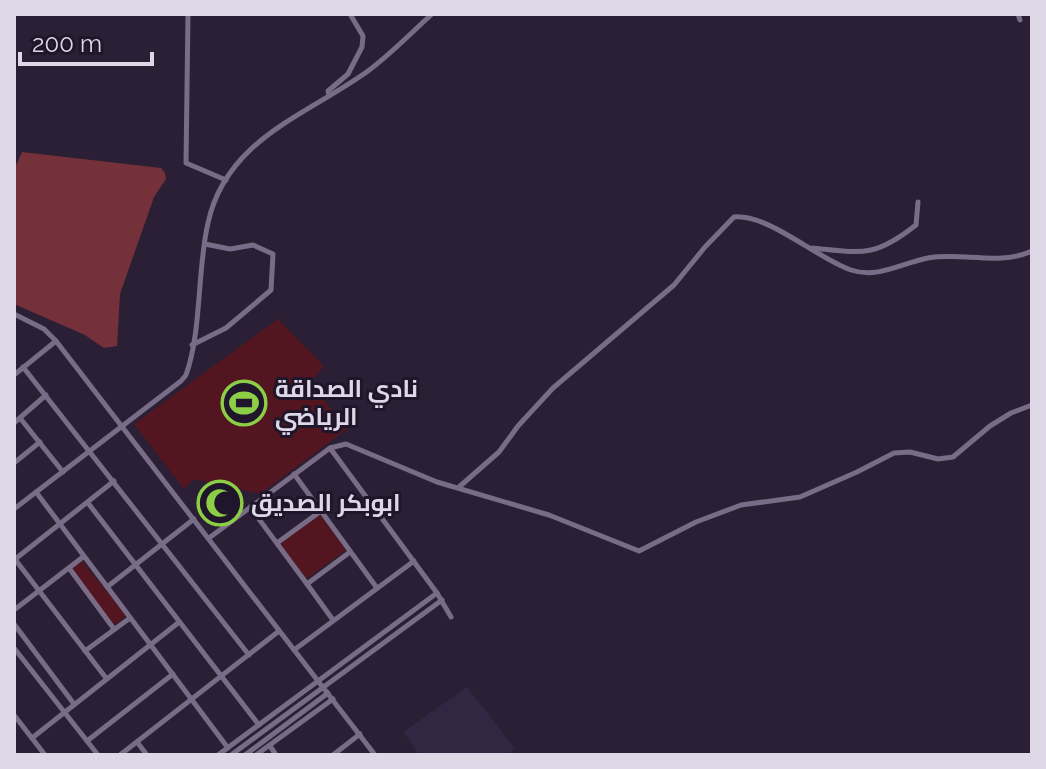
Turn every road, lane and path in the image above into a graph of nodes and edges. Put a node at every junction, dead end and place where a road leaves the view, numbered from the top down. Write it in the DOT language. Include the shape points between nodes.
graph roads {
  1 [pos="188,14"];
  2 [pos="350,14"];
  3 [pos="432,14"];
  4 [pos="329,96"];
  5 [pos="226,180"];
  6 [pos="918,202"];
  7 [pos="205,244"];
  8 [pos="811,248"];
  9 [pos="1032,251"];
  10 [pos="14,314"];
  11 [pos="56,341"];
  12 [pos="192,345"];
  13 [pos="23,367"];
  14 [pos="14,375"];
  15 [pos="46,395"];
  16 [pos="1032,405"];
  17 [pos="17,420"];
  18 [pos="122,424"];
  19 [pos="40,442"];
  20 [pos="330,448"];
  21 [pos="90,450"];
  22 [pos="14,463"];
  23 [pos="63,472"];
  24 [pos="294,474"];
  25 [pos="114,481"];
  26 [pos="458,488"];
  27 [pos="36,492"];
  28 [pos="88,503"];
  29 [pos="250,507"];
  30 [pos="14,509"];
  31 [pos="321,511"];
  32 [pos="194,519"];
  33 [pos="59,525"];
  34 [pos="209,538"];
  35 [pos="277,543"];
  36 [pos="163,544"];
  37 [pos="350,552"];
  38 [pos="83,556"];
  39 [pos="14,560"];
  40 [pos="414,561"];
  41 [pos="135,565"];
  42 [pos="69,568"];
  43 [pos="307,584"];
  44 [pos="107,587"];
  45 [pos="377,588"];
  46 [pos="39,591"];
  47 [pos="437,593"];
  48 [pos="442,600"];
  49 [pos="14,610"];
  50 [pos="451,617"];
  51 [pos="130,618"];
  52 [pos="333,620"];
  53 [pos="178,623"];
  54 [pos="14,624"];
  55 [pos="114,629"];
  56 [pos="279,631"];
  57 [pos="150,645"];
  58 [pos="14,648"];
  59 [pos="294,650"];
  60 [pos="85,651"];
  61 [pos="249,655"];
  62 [pos="173,674"];
  63 [pos="221,676"];
  64 [pos="106,678"];
  65 [pos="317,680"];
  66 [pos="323,687"];
  67 [pos="328,693"];
  68 [pos="192,699"];
  69 [pos="333,699"];
  70 [pos="74,704"];
  71 [pos="64,712"];
  72 [pos="14,715"];
  73 [pos="259,725"];
  74 [pos="360,734"];
  75 [pos="32,738"];
  76 [pos="87,741"];
  77 [pos="137,742"];
  78 [pos="270,746"];
  79 [pos="228,748"];
  80 [pos="45,755"];
  81 [pos="98,755"];
  82 [pos="120,755"];
  83 [pos="147,755"];
  84 [pos="218,755"];
  85 [pos="231,755"];
  86 [pos="245,755"];
  87 [pos="256,755"];
  88 [pos="276,755"];
  89 [pos="333,755"];
  90 [pos="375,755"];
  1 -- 5 [label="street" via="185,160"];
  2 -- 4 [label="street" via="363,36 362,47"];
  3 -- 4 [label="street" via="369,70"];
  4 -- 5 [label="street" via="259,141"];
  5 -- 7 [label="street" via="208,222"];
  6 -- 8 [label="street" via="916,225 881,248"];
  7 -- 12 [label="street"];
  7 -- 12 [label="street" via="230,249 253,245 273,254 271,290 226,328"];
  8 -- 9 [label="street" via="843,267 871,273 928,258 999,259"];
  8 -- 26 [label="street" via="755,219 732,218 674,285 553,388 499,452"];
  10 -- 11 [label="street"];
  11 -- 13 [label="street"];
  11 -- 18 [label="street"];
  12 -- 18 [label="street" via="181,381"];
  13 -- 14 [label="street"];
  13 -- 15 [label="street"];
  15 -- 17 [label="street"];
  15 -- 21 [label="street"];
  16 -- 26 [label="street" via="990,426 953,457 894,453 800,497 748,503 696,522 642,551"];
  17 -- 19 [label="street"];
  18 -- 21 [label="street"];
  18 -- 32 [label="street"];
  19 -- 22 [label="street"];
  19 -- 23 [label="street"];
  20 -- 24 [label="street"];
  20 -- 26 [label="street" via="346,444"];
  20 -- 40 [label="street"];
  21 -- 23 [label="street"];
  21 -- 25 [label="street"];
  23 -- 27 [label="street"];
  24 -- 29 [label="street"];
  24 -- 31 [label="street"];
  25 -- 28 [label="street"];
  25 -- 36 [label="street"];
  27 -- 30 [label="street"];
  27 -- 33 [label="street"];
  28 -- 33 [label="street"];
  28 -- 41 [label="street"];
  29 -- 34 [label="street"];
  29 -- 35 [label="street"];
  31 -- 35 [label="street"];
  31 -- 37 [label="street"];
  32 -- 34 [label="street"];
  32 -- 36 [label="street"];
  33 -- 38 [label="street"];
  33 -- 39 [label="street"];
  34 -- 56 [label="street"];
  35 -- 43 [label="street"];
  36 -- 41 [label="street"];
  36 -- 61 [label="street"];
  37 -- 43 [label="street"];
  37 -- 45 [label="street"];
  38 -- 42 [label="street"];
  38 -- 44 [label="street"];
  39 -- 46 [label="street"];
  40 -- 45 [label="street"];
  40 -- 47 [label="street"];
  41 -- 44 [label="street"];
  41 -- 53 [label="street"];
  42 -- 46 [label="street"];
  42 -- 55 [label="street"];
  43 -- 52 [label="street"];
  44 -- 51 [label="street"];
  45 -- 52 [label="street"];
  46 -- 49 [label="street"];
  46 -- 60 [label="street"];
  47 -- 48 [label="street"];
  47 -- 65 [label="street"];
  48 -- 50 [label="street"];
  48 -- 66 [label="street"];
  51 -- 55 [label="street"];
  51 -- 57 [label="street"];
  52 -- 59 [label="street"];
  53 -- 57 [label="street"];
  53 -- 63 [label="street"];
  54 -- 70 [label="street"];
  55 -- 60 [label="street"];
  56 -- 59 [label="street"];
  56 -- 61 [label="street"];
  57 -- 62 [label="street"];
  57 -- 64 [label="street"];
  58 -- 71 [label="street"];
  59 -- 65 [label="street"];
  60 -- 64 [label="street"];
  61 -- 63 [label="street"];
  62 -- 68 [label="street"];
  62 -- 76 [label="street"];
  63 -- 68 [label="street"];
  63 -- 73 [label="street"];
  64 -- 70 [label="street"];
  65 -- 66 [label="street"];
  65 -- 73 [label="street"];
  66 -- 67 [label="street"];
  66 -- 85 [label="street"];
  67 -- 69 [label="street"];
  67 -- 86 [label="street"];
  68 -- 77 [label="street"];
  68 -- 79 [label="street"];
  69 -- 74 [label="street"];
  69 -- 78 [label="street"];
  70 -- 71 [label="street"];
  71 -- 75 [label="street"];
  71 -- 76 [label="street"];
  72 -- 75 [label="street"];
  73 -- 79 [label="street"];
  74 -- 89 [label="street"];
  74 -- 90 [label="street"];
  75 -- 80 [label="street"];
  76 -- 81 [label="street"];
  77 -- 82 [label="street"];
  77 -- 83 [label="street"];
  78 -- 87 [label="street"];
  78 -- 88 [label="street"];
  79 -- 84 [label="street"];
}
